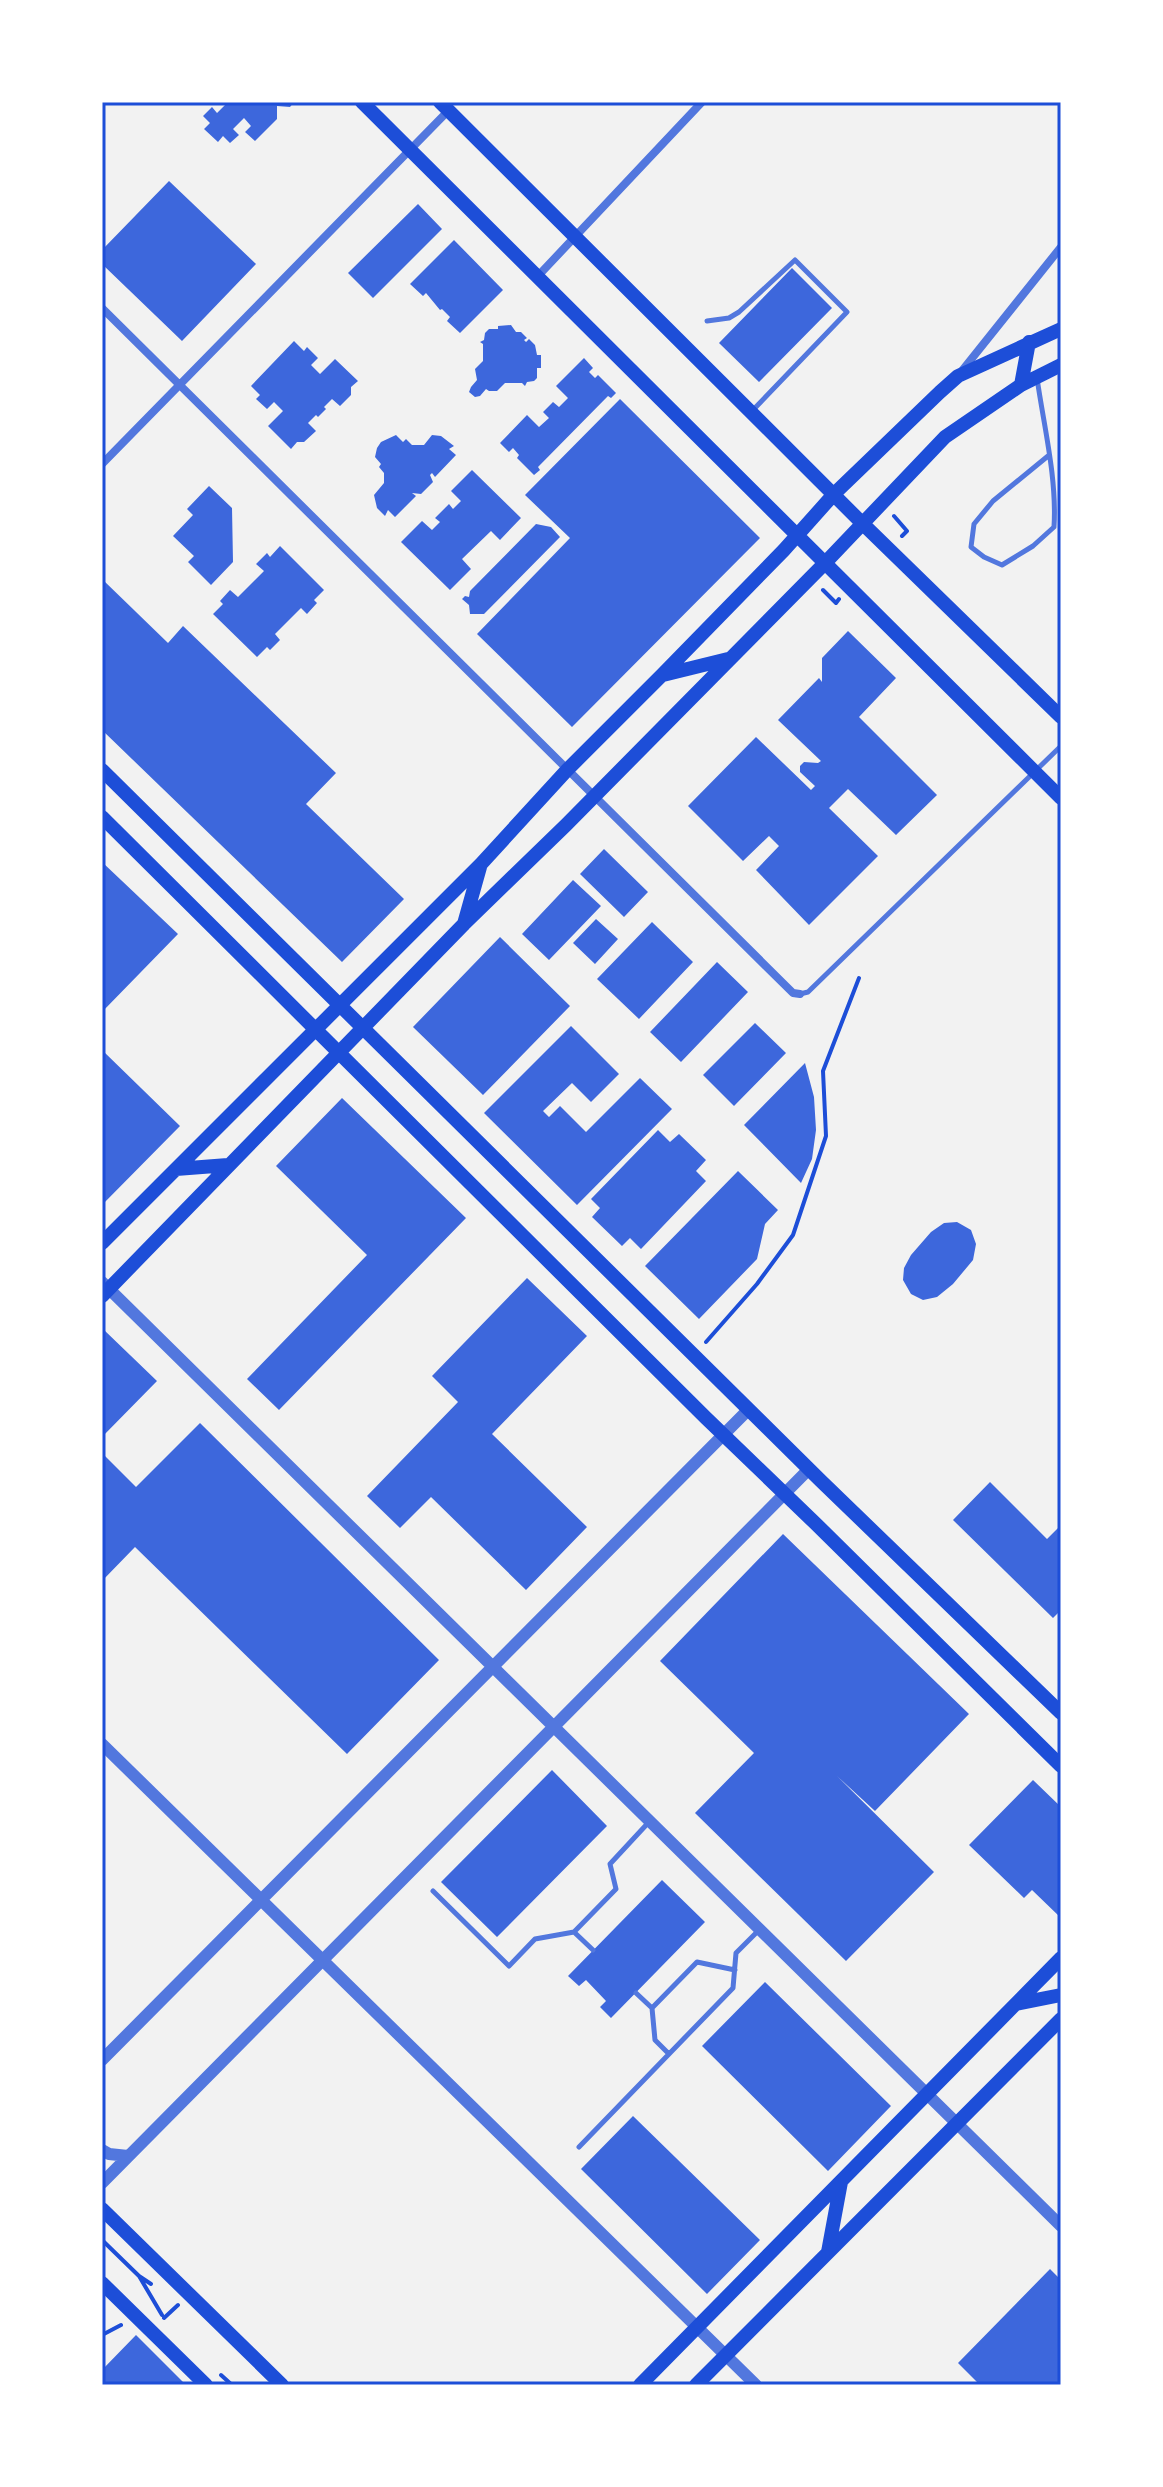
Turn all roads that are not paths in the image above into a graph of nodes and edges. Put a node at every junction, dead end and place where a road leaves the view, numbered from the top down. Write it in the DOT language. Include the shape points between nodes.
graph roads {
  1 [pos="362,102"];
  2 [pos="702,102"];
  3 [pos="444,106"];
  4 [pos="410,150"];
  5 [pos="576,237"];
  6 [pos="1061,247"];
  7 [pos="537,277"];
  8 [pos="102,308"];
  9 [pos="707,321"];
  10 [pos="1061,329"];
  11 [pos="1029,342"];
  12 [pos="1061,365"];
  13 [pos="958,376"];
  14 [pos="1036,377"];
  15 [pos="180,385"];
  16 [pos="1021,385"];
  17 [pos="752,411"];
  18 [pos="1048,456"];
  19 [pos="102,464"];
  20 [pos="834,494"];
  21 [pos="862,523"];
  22 [pos="797,536"];
  23 [pos="825,563"];
  24 [pos="730,659"];
  25 [pos="662,675"];
  26 [pos="1061,717"];
  27 [pos="1061,746"];
  28 [pos="102,770"];
  29 [pos="567,770"];
  30 [pos="1034,772"];
  31 [pos="594,797"];
  32 [pos="1061,798"];
  33 [pos="102,817"];
  34 [pos="481,864"];
  35 [pos="464,924"];
  36 [pos="800,994"];
  37 [pos="338,1005"];
  38 [pos="314,1029"];
  39 [pos="363,1029"];
  40 [pos="339,1053"];
  41 [pos="228,1165"];
  42 [pos="176,1169"];
  43 [pos="102,1243"];
  44 [pos="104,1289"];
  45 [pos="748,1410"];
  46 [pos="724,1434"];
  47 [pos="809,1469"];
  48 [pos="785,1494"];
  49 [pos="491,1667"];
  50 [pos="1061,1713"];
  51 [pos="552,1727"];
  52 [pos="102,1744"];
  53 [pos="1061,1766"];
  54 [pos="649,1822"];
  55 [pos="433,1891"];
  56 [pos="260,1901"];
  57 [pos="759,1930"];
  58 [pos="574,1932"];
  59 [pos="593,1950"];
  60 [pos="1061,1958"];
  61 [pos="323,1960"];
  62 [pos="735,1970"];
  63 [pos="636,1993"];
  64 [pos="1061,1995"];
  65 [pos="1016,2004"];
  66 [pos="652,2008"];
  67 [pos="1061,2019"];
  68 [pos="669,2054"];
  69 [pos="102,2060"];
  70 [pos="927,2095"];
  71 [pos="958,2125"];
  72 [pos="579,2147"];
  73 [pos="102,2150"];
  74 [pos="128,2156"];
  75 [pos="841,2182"];
  76 [pos="102,2183"];
  77 [pos="102,2209"];
  78 [pos="1061,2226"];
  79 [pos="828,2254"];
  80 [pos="102,2283"];
  81 [pos="698,2327"];
  82 [pos="726,2354"];
  83 [pos="206,2385"];
  84 [pos="282,2385"];
  85 [pos="640,2385"];
  86 [pos="696,2385"];
  87 [pos="756,2385"];
  1 -- 4 [label="main road"];
  2 -- 5 [label="street"];
  3 -- 4 [label="street"];
  3 -- 5 [label="main road"];
  4 -- 7 [label="main road"];
  4 -- 15 [label="street"];
  5 -- 7 [label="street"];
  5 -- 17 [label="main road"];
  6 -- 13 [label="street"];
  7 -- 22 [label="main road"];
  8 -- 15 [label="street"];
  9 -- 17 [label="lane" via="739,312 795,260 847,312"];
  10 -- 11 [label="main road"];
  11 -- 13 [label="main road"];
  11 -- 16 [label="main road"];
  12 -- 14 [label="main road"];
  13 -- 20 [label="main road"];
  14 -- 16 [label="main road"];
  14 -- 18 [label="lane"];
  15 -- 19 [label="street"];
  15 -- 29 [label="street"];
  16 -- 21 [label="main road" via="945,437"];
  17 -- 20 [label="main road"];
  18 -- 18 [label="lane" via="993,501 974,524 971,547 984,557 1002,565 1054,527"];
  20 -- 21 [label="main road"];
  20 -- 22 [label="main road"];
  21 -- 23 [label="main road"];
  21 -- 26 [label="main road"];
  22 -- 23 [label="main road"];
  22 -- 25 [label="main road"];
  23 -- 24 [label="main road"];
  23 -- 30 [label="main road"];
  24 -- 25 [label="main road"];
  24 -- 31 [label="main road"];
  25 -- 29 [label="main road"];
  27 -- 30 [label="lane"];
  28 -- 37 [label="main road"];
  29 -- 31 [label="street"];
  29 -- 34 [label="main road"];
  30 -- 32 [label="main road"];
  30 -- 36 [label="lane" via="845,957"];
  31 -- 35 [label="main road"];
  31 -- 36 [label="street" via="793,993"];
  33 -- 38 [label="main road"];
  34 -- 35 [label="main road"];
  34 -- 37 [label="main road"];
  35 -- 39 [label="main road"];
  37 -- 38 [label="main road"];
  37 -- 39 [label="main road"];
  38 -- 40 [label="main road"];
  38 -- 42 [label="main road"];
  39 -- 40 [label="main road"];
  39 -- 45 [label="main road"];
  40 -- 41 [label="main road"];
  40 -- 46 [label="main road"];
  41 -- 42 [label="main road"];
  41 -- 44 [label="main road"];
  42 -- 43 [label="main road"];
  44 -- 49 [label="street"];
  45 -- 46 [label="street"];
  45 -- 47 [label="main road"];
  46 -- 48 [label="main road"];
  46 -- 49 [label="street"];
  47 -- 48 [label="street"];
  47 -- 50 [label="main road"];
  48 -- 51 [label="street"];
  48 -- 53 [label="main road"];
  49 -- 51 [label="street"];
  49 -- 56 [label="street"];
  51 -- 54 [label="street"];
  51 -- 61 [label="street"];
  52 -- 56 [label="street"];
  54 -- 57 [label="street"];
  54 -- 58 [label="lane" via="610,1864 616,1889"];
  55 -- 58 [label="lane" via="509,1966 535,1939"];
  56 -- 61 [label="street"];
  56 -- 69 [label="street"];
  57 -- 62 [label="lane" via="736,1953"];
  57 -- 70 [label="street"];
  58 -- 59 [label="lane"];
  60 -- 65 [label="main road"];
  61 -- 74 [label="street"];
  61 -- 81 [label="street"];
  62 -- 66 [label="lane" via="697,1962"];
  62 -- 68 [label="lane" via="733,1988"];
  63 -- 66 [label="lane"];
  64 -- 65 [label="main road"];
  65 -- 70 [label="main road"];
  66 -- 68 [label="lane" via="655,2040"];
  67 -- 71 [label="main road"];
  68 -- 72 [label="lane"];
  70 -- 71 [label="street"];
  70 -- 75 [label="main road"];
  71 -- 78 [label="street"];
  71 -- 79 [label="main road"];
  73 -- 74 [label="street"];
  74 -- 76 [label="street"];
  75 -- 79 [label="main road"];
  75 -- 81 [label="main road"];
  77 -- 84 [label="main road"];
  79 -- 82 [label="main road"];
  80 -- 83 [label="main road"];
  81 -- 82 [label="street"];
  81 -- 85 [label="main road"];
  82 -- 86 [label="main road"];
  82 -- 87 [label="street"];
}
